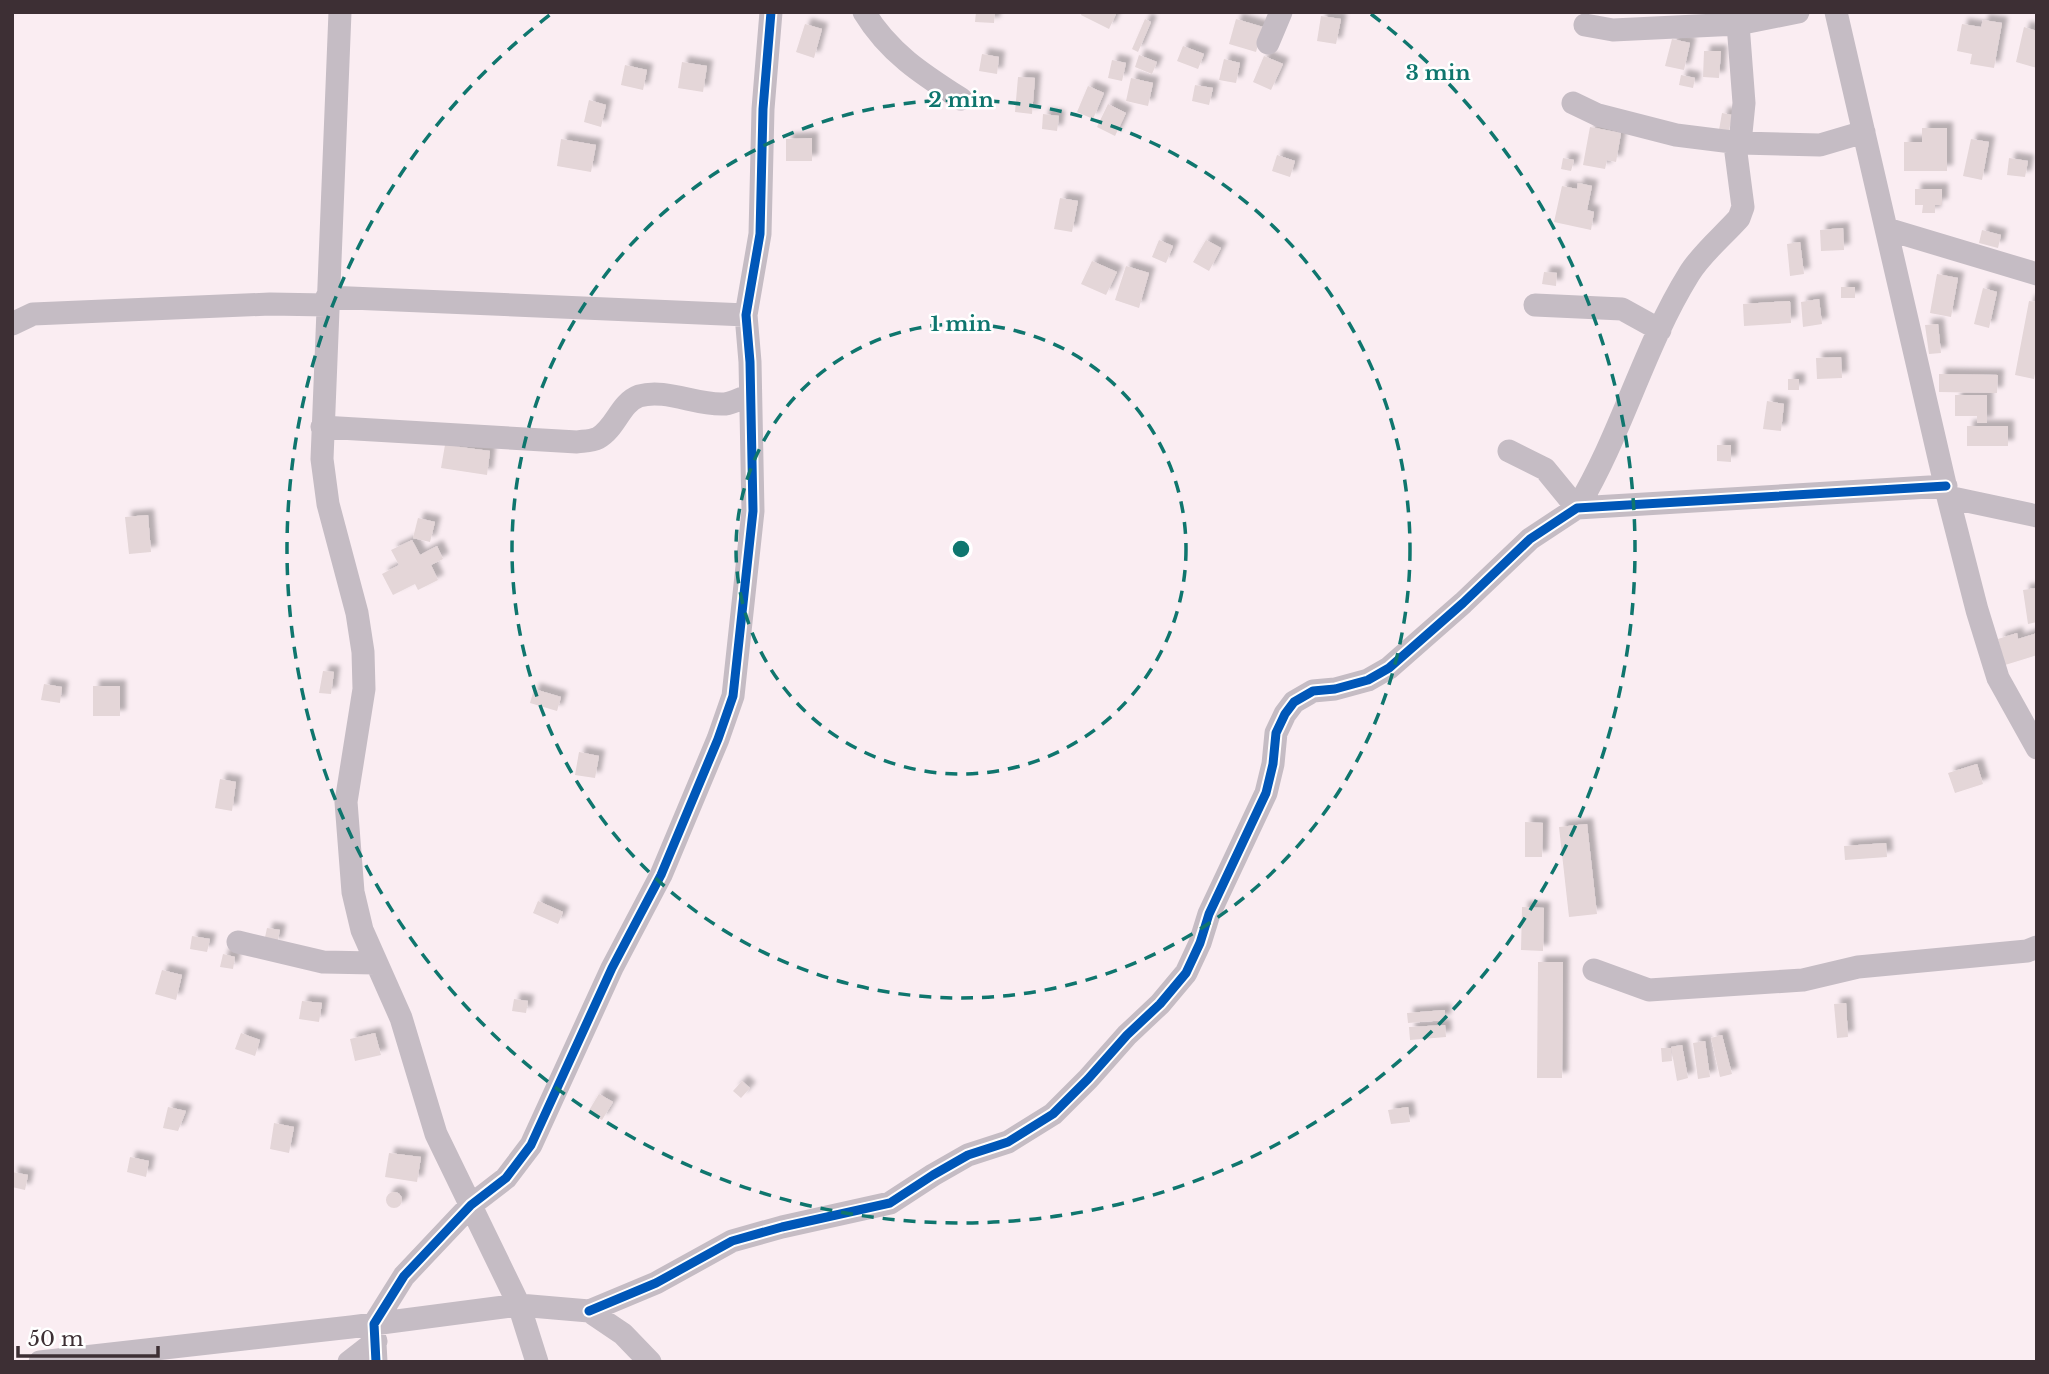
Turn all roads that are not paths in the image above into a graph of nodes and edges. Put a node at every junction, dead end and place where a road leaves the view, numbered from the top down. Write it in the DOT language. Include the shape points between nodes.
graph roads {
  1 [pos="340,12"];
  2 [pos="771,12"];
  3 [pos="864,12"];
  4 [pos="1281,12"];
  5 [pos="1798,12"];
  6 [pos="1836,12"];
  7 [pos="1738,24"];
  8 [pos="1585,25"];
  9 [pos="1268,43"];
  10 [pos="961,100"];
  11 [pos="1573,103"];
  12 [pos="1864,132"];
  13 [pos="1740,143"];
  14 [pos="1887,229"];
  15 [pos="2037,274"];
  16 [pos="327,301"];
  17 [pos="1535,305"];
  18 [pos="746,315"];
  19 [pos="12,324"];
  20 [pos="1660,330"];
  21 [pos="750,395"];
  22 [pos="322,427"];
  23 [pos="1508,451"];
  24 [pos="1947,492"];
  25 [pos="1577,508"];
  26 [pos="2037,516"];
  27 [pos="2037,748"];
  28 [pos="238,942"];
  29 [pos="2037,947"];
  30 [pos="375,963"];
  31 [pos="1594,970"];
  32 [pos="471,1205"];
  33 [pos="519,1305"];
  34 [pos="589,1311"];
  35 [pos="375,1342"];
  36 [pos="40,1362"];
  37 [pos="349,1362"];
  38 [pos="537,1362"];
  39 [pos="650,1362"];
  1 -- 16 [label="street"];
  2 -- 18 [label="street" via="760,234"];
  3 -- 10 [label="street" via="887,45"];
  4 -- 9 [label="street"];
  5 -- 7 [label="street"];
  6 -- 12 [label="street"];
  7 -- 8 [label="street" via="1613,30"];
  7 -- 13 [label="street" via="1744,103"];
  11 -- 13 [label="street" via="1598,115 1676,135"];
  12 -- 13 [label="street" via="1820,145"];
  12 -- 14 [label="street"];
  13 -- 20 [label="street" via="1736,153 1743,207 1739,218 1690,272"];
  14 -- 15 [label="street"];
  14 -- 24 [label="street"];
  16 -- 18 [label="street"];
  16 -- 19 [label="street" via="33,314"];
  16 -- 22 [label="street"];
  17 -- 20 [label="street" via="1622,309"];
  18 -- 21 [label="street"];
  20 -- 25 [label="street" via="1595,479"];
  21 -- 22 [label="street" via="726,404 653,394 637,397 597,438 577,442"];
  21 -- 32 [label="street" via="753,511 733,696 661,875 612,968 531,1144 506,1178"];
  22 -- 30 [label="street" via="328,505 363,652 364,689 346,802 353,892"];
  23 -- 25 [label="street" via="1545,469"];
  24 -- 25 [label="street"];
  24 -- 26 [label="street"];
  24 -- 27 [label="street" via="1998,678"];
  25 -- 34 [label="street" via="1530,539 1389,668 1368,680 1313,691 1294,702 1276,733 1266,793 1186,973 1053,1114 1008,1142 956,1162 890,1203 732,1241 656,1283"];
  28 -- 30 [label="street" via="323,962"];
  29 -- 31 [label="street" via="1858,967 1803,980 1649,990"];
  30 -- 32 [label="street" via="401,1018 436,1134"];
  32 -- 33 [label="street"];
  32 -- 35 [label="street" via="404,1276"];
  33 -- 34 [label="street"];
  33 -- 35 [label="street"];
  33 -- 38 [label="street"];
  34 -- 39 [label="street" via="623,1334"];
  35 -- 36 [label="street"];
  35 -- 37 [label="street"];
}
